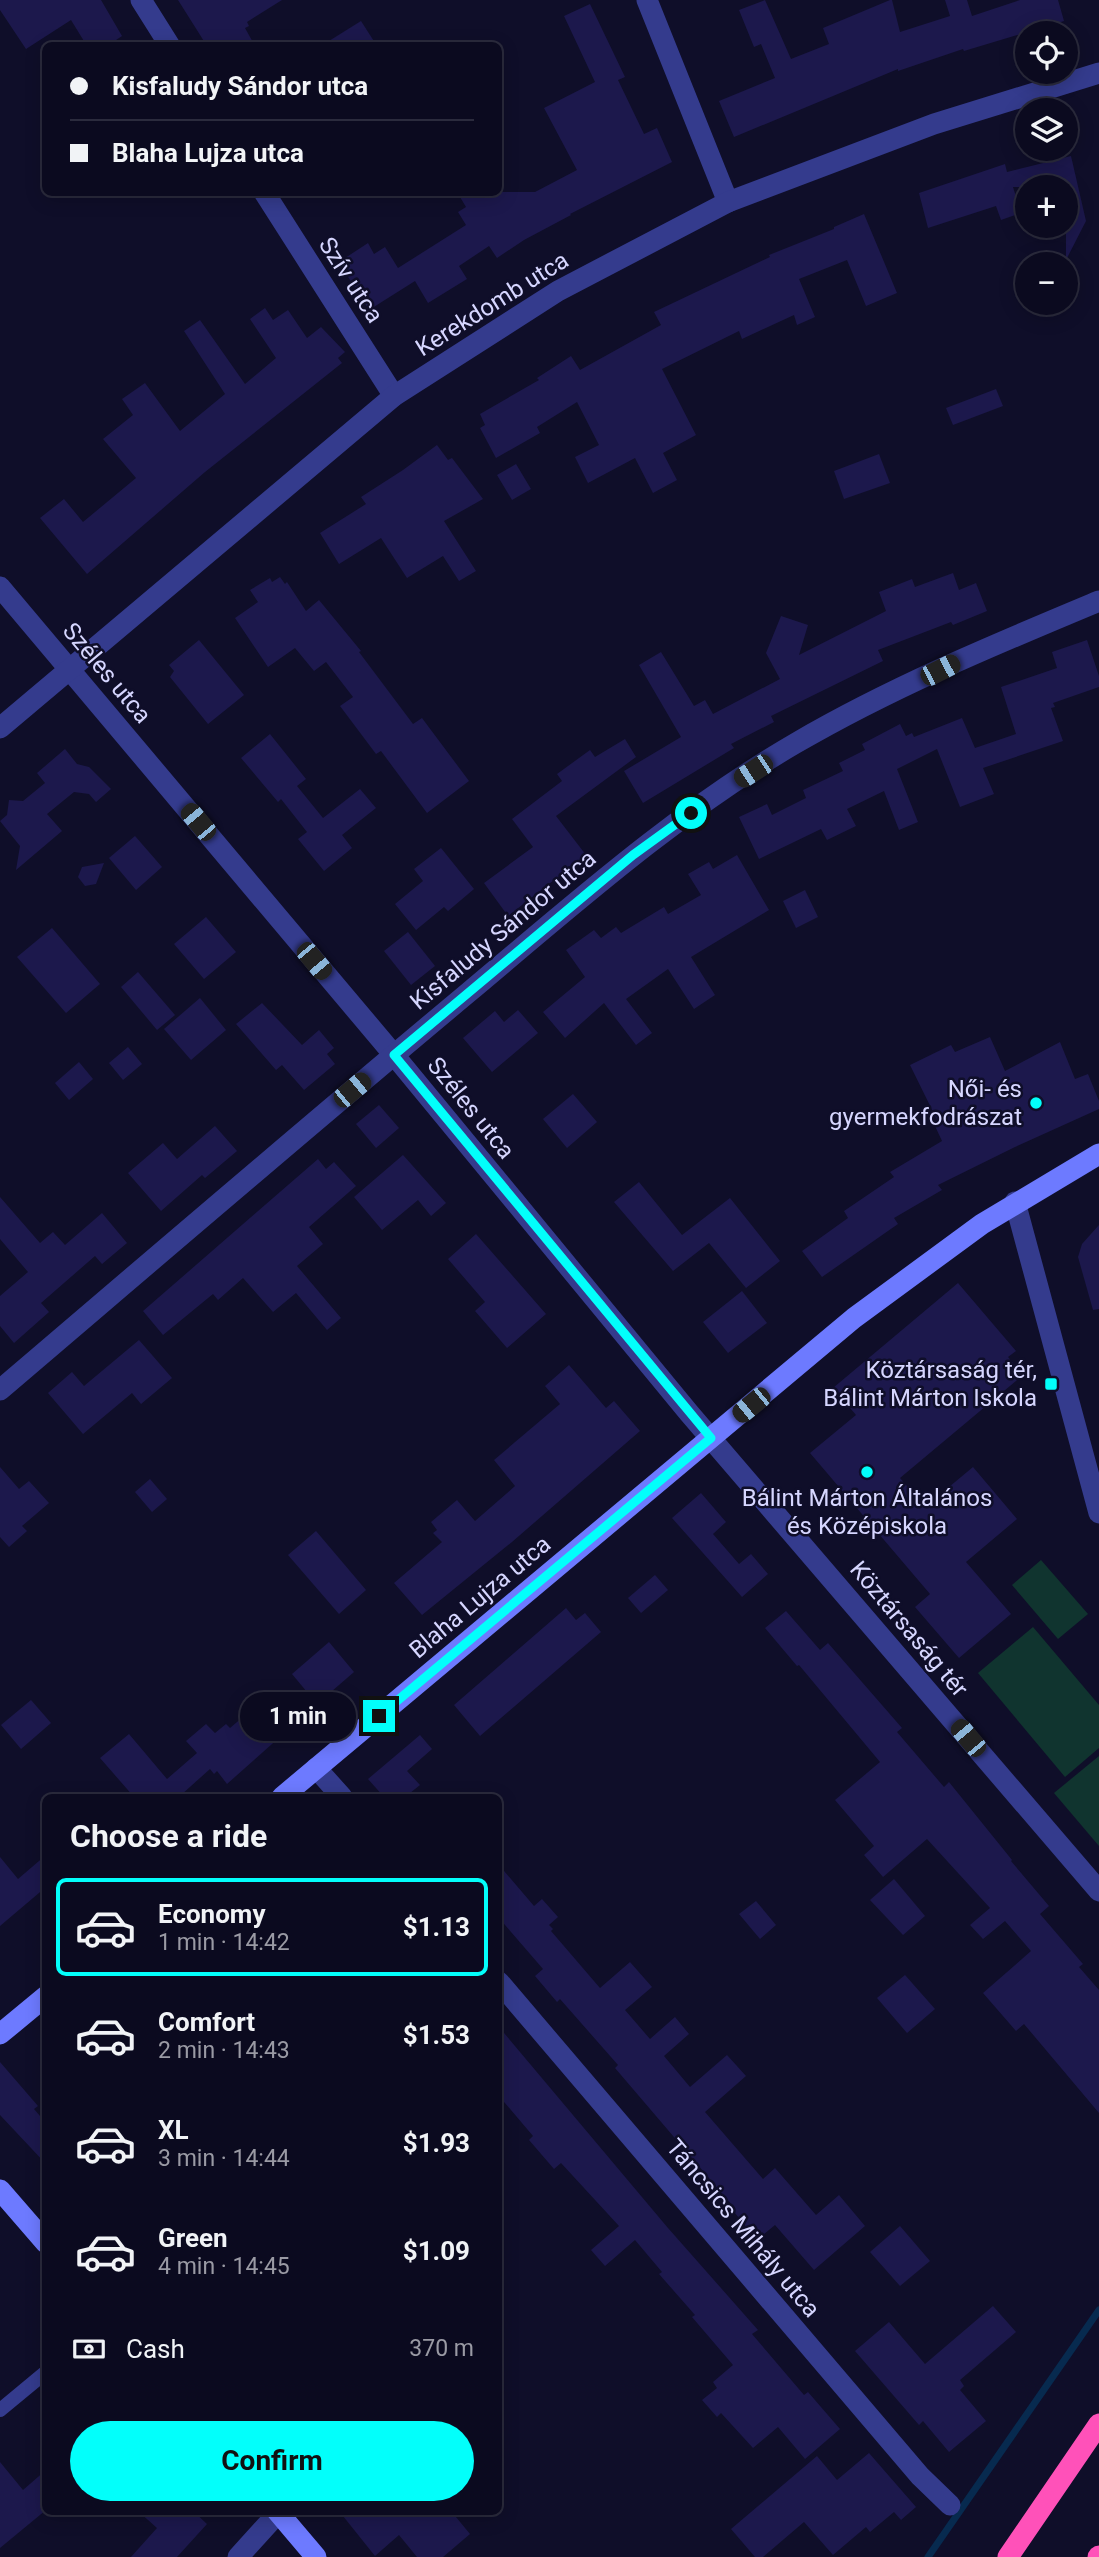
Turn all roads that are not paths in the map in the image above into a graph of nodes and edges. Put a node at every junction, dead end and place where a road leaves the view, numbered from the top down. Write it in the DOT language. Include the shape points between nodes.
graph roads {
  1 [pos="141,0"];
  2 [pos="647,0"];
  3 [pos="167,42"];
  4 [pos="1099,73"];
  5 [pos="267,196"];
  6 [pos="728,202"];
  7 [pos="394,396"];
  8 [pos="0,587"];
  9 [pos="1099,601"];
  10 [pos="69,669"];
  11 [pos="0,727"];
  12 [pos="394,1055"];
  13 [pos="1099,1154"];
  14 [pos="1015,1202"];
  15 [pos="0,1390"];
  16 [pos="711,1438"];
  17 [pos="1099,1513"];
  18 [pos="316,1768"];
  19 [pos="286,1794"];
  20 [pos="339,1794"];
  21 [pos="1099,1891"];
  22 [pos="502,1986"];
  23 [pos="42,1999"];
  24 [pos="0,2035"];
  25 [pos="0,2190"];
  26 [pos="42,2238"];
  27 [pos="42,2375"];
  28 [pos="0,2410"];
  29 [pos="1099,2424"];
  30 [pos="950,2505"];
  31 [pos="275,2515"];
  32 [pos="281,2515"];
  33 [pos="238,2557"];
  34 [pos="316,2557"];
  35 [pos="1008,2557"];
  1 -- 3 [label="street"];
  2 -- 6 [label="street"];
  4 -- 6 [label="street, Kerekdomb utca" via="934,124"];
  5 -- 7 [label="street, Szív utca"];
  6 -- 7 [label="street, Kerekdomb utca" via="558,291"];
  7 -- 10 [label="street, Kerekdomb utca"];
  8 -- 10 [label="street, Széles utca"];
  9 -- 12 [label="street, Kisfaludy Sándor utca" via="962,659 785,750 633,855"];
  10 -- 11 [label="street, Kerekdomb utca"];
  10 -- 12 [label="street, Széles utca"];
  12 -- 15 [label="street, Kisfaludy Sándor utca"];
  12 -- 16 [label="street, Széles utca"];
  13 -- 14 [label="street"];
  14 -- 16 [label="street" via="854,1318"];
  14 -- 17 [label="street"];
  16 -- 18 [label="street, Blaha Lujza utca"];
  16 -- 21 [label="street, Köztársaság tér"];
  18 -- 19 [label="street, Blaha Lujza utca"];
  18 -- 20 [label="street"];
  22 -- 30 [label="street, Táncsics Mihály utca" via="920,2476"];
  23 -- 24 [label="street"];
  25 -- 26 [label="street"];
  27 -- 28 [label="lane"];
  29 -- 35 [label="highway"];
  31 -- 33 [label="street"];
  32 -- 34 [label="street"];
}
